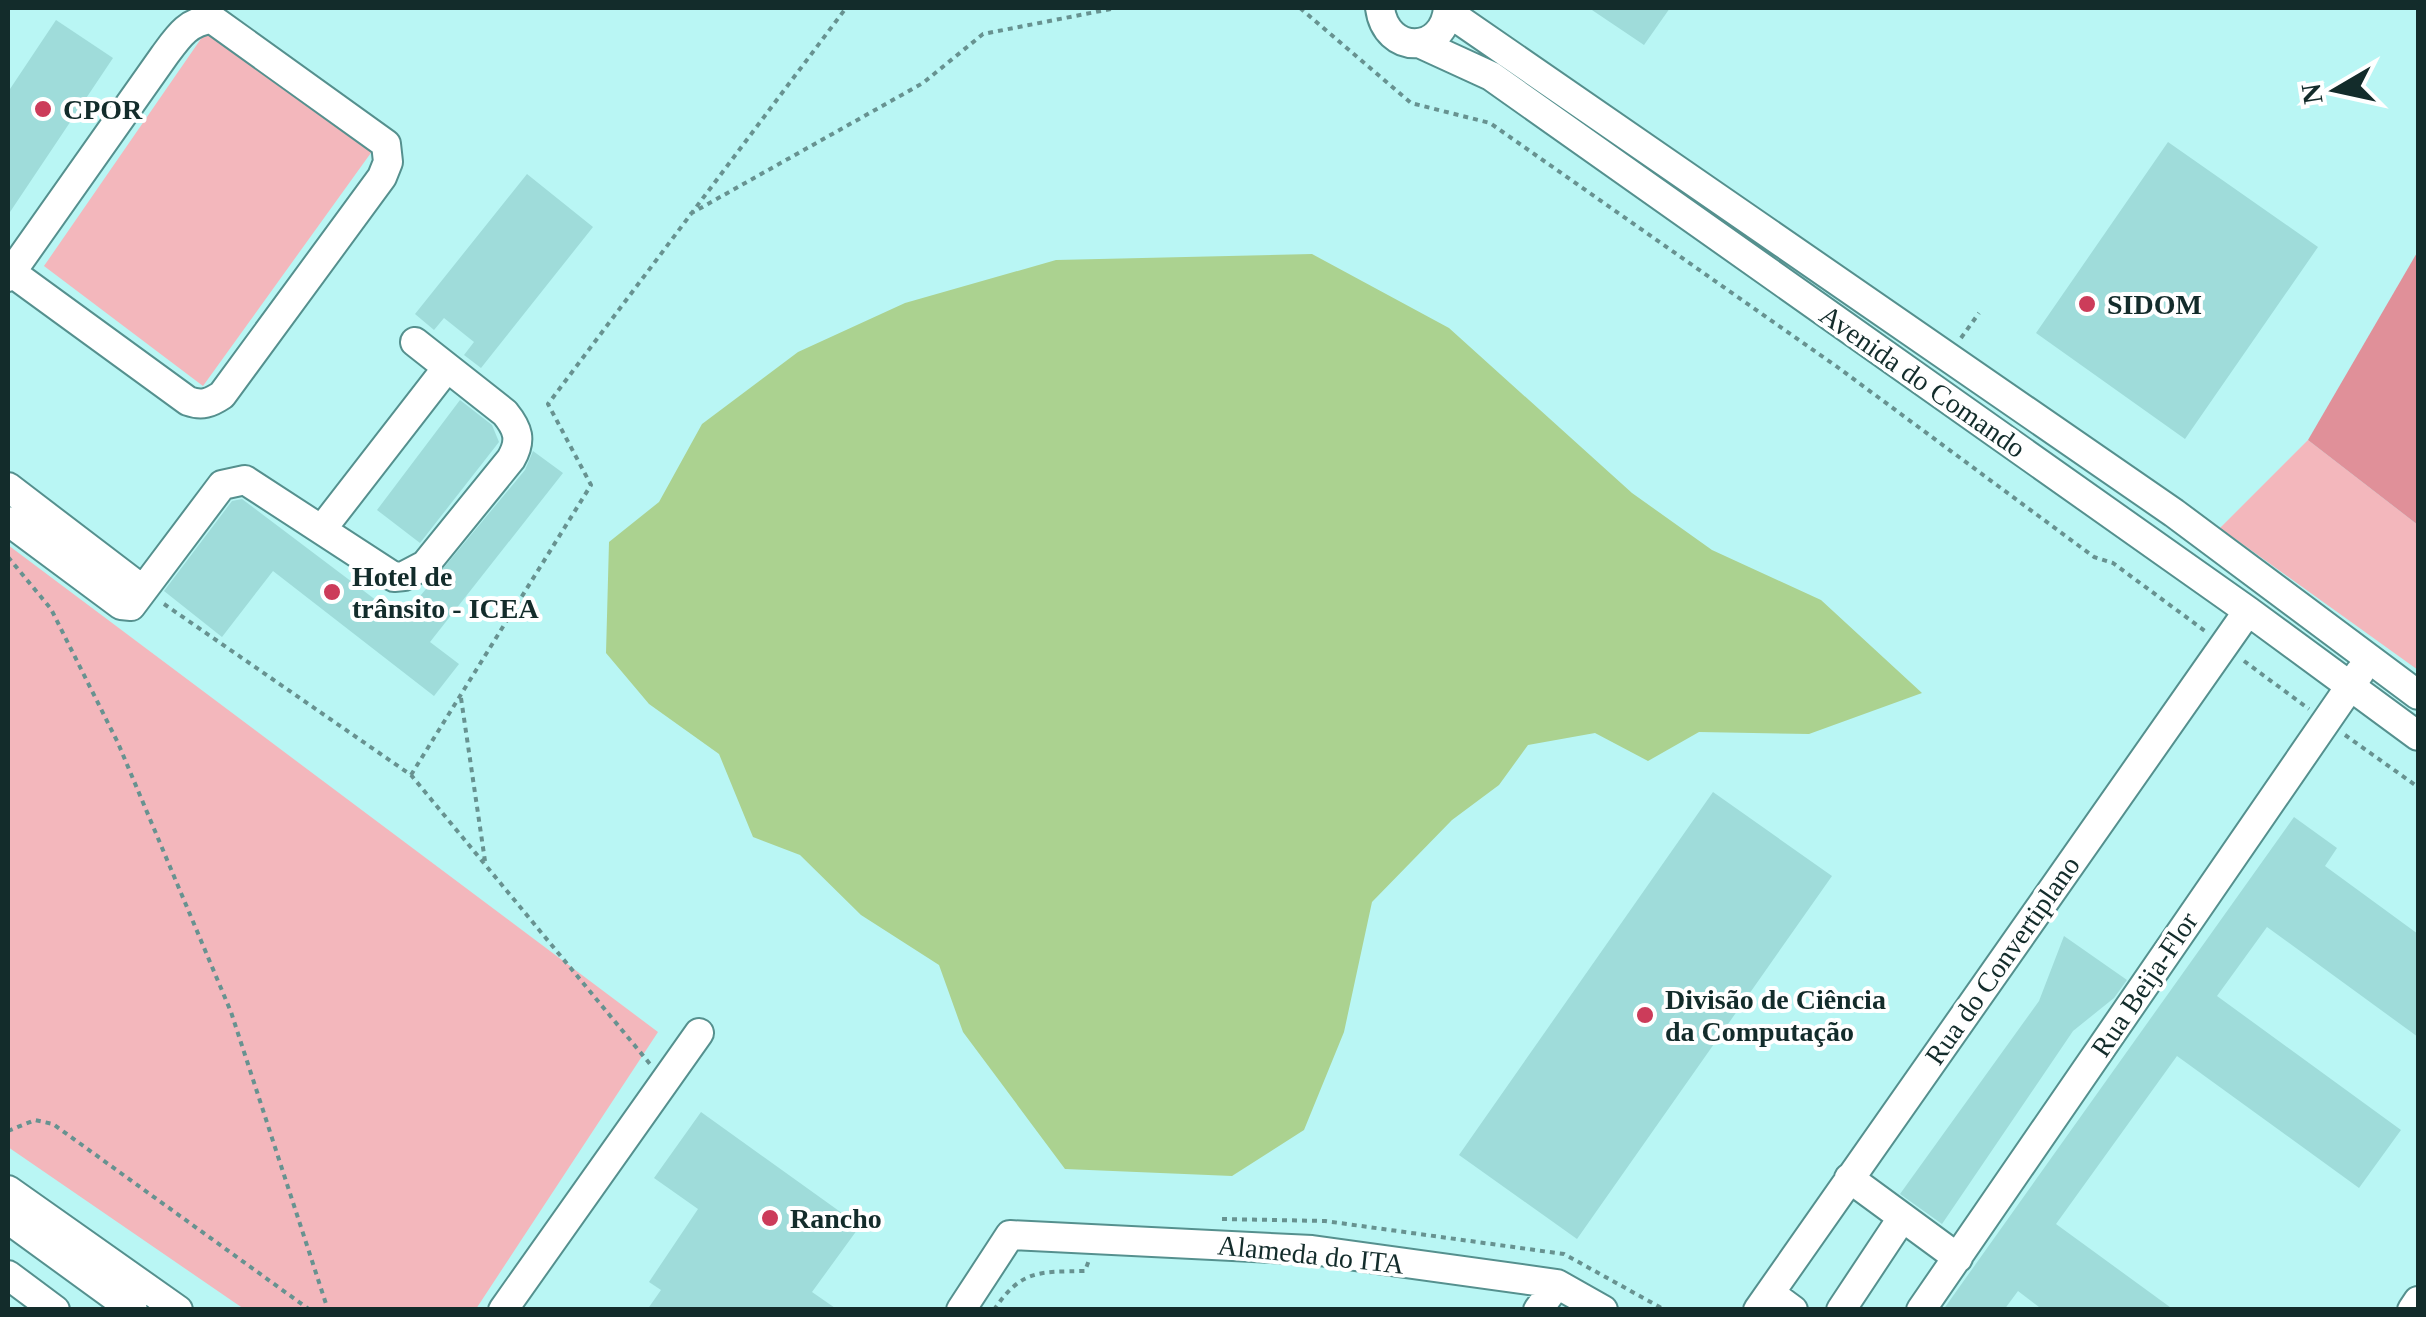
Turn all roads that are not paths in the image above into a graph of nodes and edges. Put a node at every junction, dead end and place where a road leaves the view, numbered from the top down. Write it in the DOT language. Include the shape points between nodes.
graph roads {
  1 [pos="1448,10"];
  2 [pos="1376,11"];
  3 [pos="1418,43"];
  4 [pos="10,275"];
  5 [pos="415,342"];
  6 [pos="446,369"];
  7 [pos="8,487"];
  8 [pos="8,521"];
  9 [pos="322,529"];
  10 [pos="143,590"];
  11 [pos="2248,611"];
  12 [pos="2370,660"];
  13 [pos="2349,687"];
  14 [pos="2418,696"];
  15 [pos="2418,736"];
  16 [pos="699,1034"];
  17 [pos="1848,1178"];
  18 [pos="8,1190"];
  19 [pos="8,1218"];
  20 [pos="1902,1218"];
  21 [pos="1958,1258"];
  22 [pos="8,1275"];
  23 [pos="1557,1284"];
  24 [pos="1764,1301"];
  25 [pos="2418,1301"];
  26 [pos="55,1310"];
  27 [pos="133,1310"];
  28 [pos="178,1310"];
  29 [pos="503,1310"];
  30 [pos="961,1310"];
  31 [pos="1538,1310"];
  32 [pos="1603,1310"];
  33 [pos="1793,1310"];
  34 [pos="1841,1310"];
  35 [pos="1921,1310"];
  36 [pos="2412,1310"];
  1 -- 3 [label="lane" via="1438,32"];
  1 -- 12 [label="lane, Avenida do Comando" via="2174,513"];
  2 -- 3 [label="lane, Avenida do Comando" via="1399,40"];
  3 -- 11 [label="lane, Avenida do Comando" via="1491,76"];
  4 -- 4 [label="lane" via="171,46 197,20 212,19 386,144 382,177 213,401 188,401"];
  5 -- 6 [label="lane"];
  6 -- 9 [label="lane"];
  6 -- 9 [label="lane" via="516,426 511,459 426,565 404,576 394,577"];
  7 -- 10 [label="lane"];
  8 -- 10 [label="lane" via="121,605 131,606"];
  9 -- 10 [label="lane" via="245,480 232,480"];
  11 -- 13 [label="lane, Avenida do Comando"];
  11 -- 17 [label="lane, Rua do Convertiplano"];
  12 -- 13 [label="lane, Rua Beija-Flor"];
  12 -- 14 [label="lane, Avenida do Comando"];
  13 -- 15 [label="lane, Avenida do Comando"];
  13 -- 21 [label="lane, Rua Beija-Flor"];
  16 -- 29 [label="lane"];
  17 -- 20 [label="lane"];
  17 -- 24 [label="lane, Rua do Convertiplano"];
  18 -- 28 [label="lane"];
  19 -- 27 [label="lane"];
  20 -- 21 [label="lane"];
  20 -- 34 [label="lane"];
  21 -- 35 [label="lane, Rua Beija-Flor"];
  22 -- 26 [label="lane"];
  23 -- 30 [label="lane, Alameda do ITA" via="1312,1250 1010,1235"];
  23 -- 31 [label="lane"];
  23 -- 32 [label="lane, Alameda do ITA"];
  24 -- 33 [label="lane"];
  25 -- 36 [label="lane"];
}
